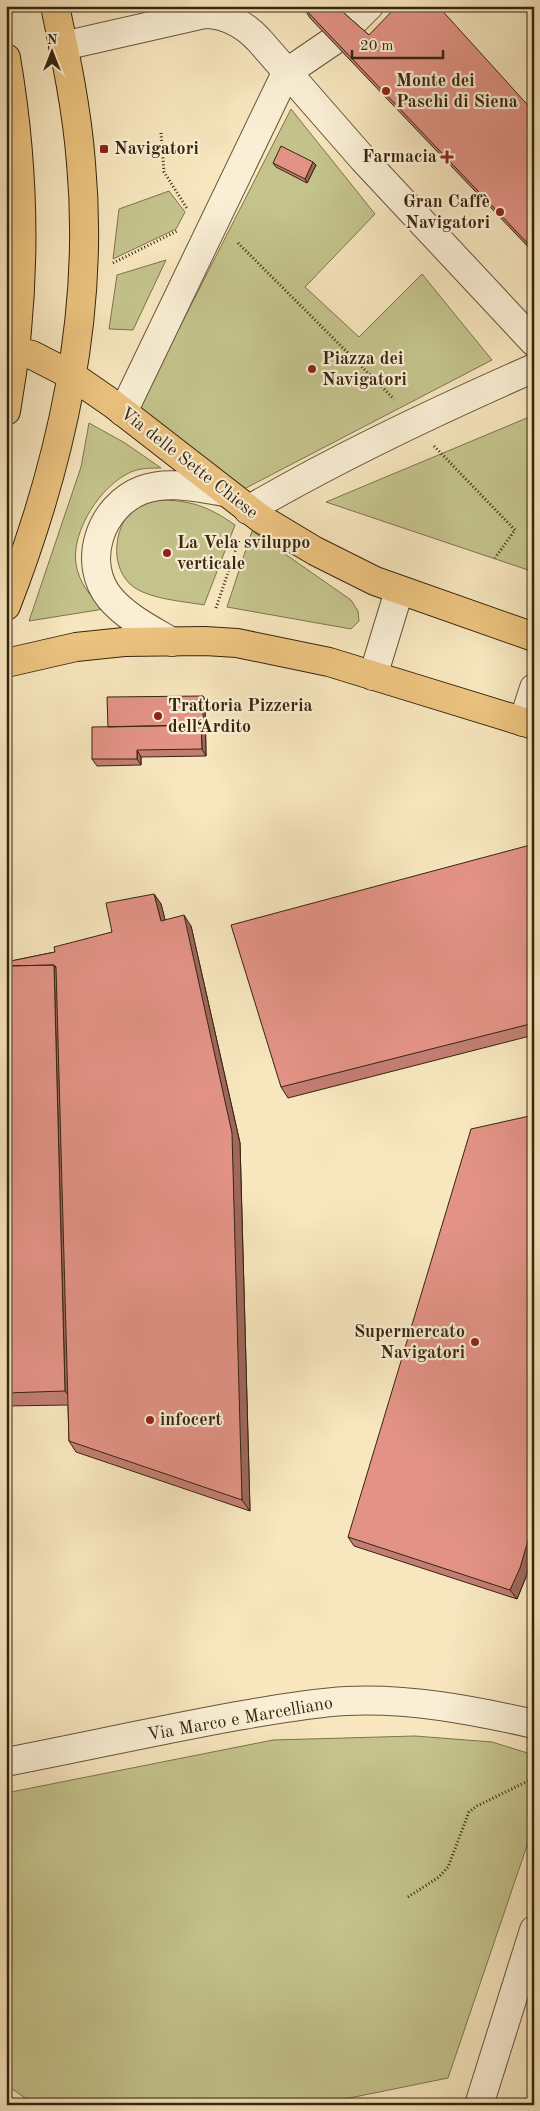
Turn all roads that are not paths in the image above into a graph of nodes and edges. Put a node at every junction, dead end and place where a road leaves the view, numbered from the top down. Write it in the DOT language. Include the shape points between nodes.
graph roads {
  1 [pos="55,6"];
  2 [pos="180,12"];
  3 [pos="351,24"];
  4 [pos="63,46"];
  5 [pos="6,58"];
  6 [pos="286,73"];
  7 [pos="534,342"];
  8 [pos="11,350"];
  9 [pos="534,368"];
  10 [pos="71,375"];
  11 [pos="6,411"];
  12 [pos="123,412"];
  13 [pos="225,492"];
  14 [pos="248,510"];
  15 [pos="399,591"];
  16 [pos="6,606"];
  17 [pos="534,637"];
  18 [pos="172,642"];
  19 [pos="6,663"];
  20 [pos="373,676"];
  21 [pos="534,688"];
  22 [pos="528,723"];
  23 [pos="534,1724"];
  24 [pos="6,1762"];
  25 [pos="534,1930"];
  26 [pos="479,2105"];
  1 -- 4 [label="main road"];
  2 -- 4 [label="street"];
  2 -- 6 [label="street" via="226,17 253,34"];
  3 -- 6 [label="street"];
  4 -- 10 [label="main road" via="76,117 83,206 83,284"];
  5 -- 8 [label="main road" via="16,123 21,191 21,281"];
  6 -- 7 [label="street"];
  6 -- 12 [label="street"];
  8 -- 10 [label="main road, Via delle Sette Chiese" via="32,355"];
  8 -- 11 [label="main road"];
  9 -- 14 [label="street" via="354,452"];
  10 -- 12 [label="main road, Via delle Sette Chiese"];
  10 -- 16 [label="main road" via="62,431 44,500"];
  12 -- 13 [label="main road, Via delle Sette Chiese"];
  13 -- 14 [label="main road, Via delle Sette Chiese"];
  13 -- 18 [label="street" via="167,485 141,490 114,510 100,534 97,569 108,596 125,613"];
  14 -- 15 [label="main road, Via delle Sette Chiese" via="330,560"];
  15 -- 17 [label="main road, Via delle Sette Chiese"];
  15 -- 20 [label="street"];
  18 -- 19 [label="main road" via="76,647"];
  18 -- 20 [label="main road" via="205,641 260,647"];
  20 -- 22 [label="main road"];
  21 -- 22 [label="street"];
  23 -- 24 [label="street, Via Marco e Marcelliano" via="444,1706 346,1701 206,1722"];
  25 -- 26 [label="street"];
}
